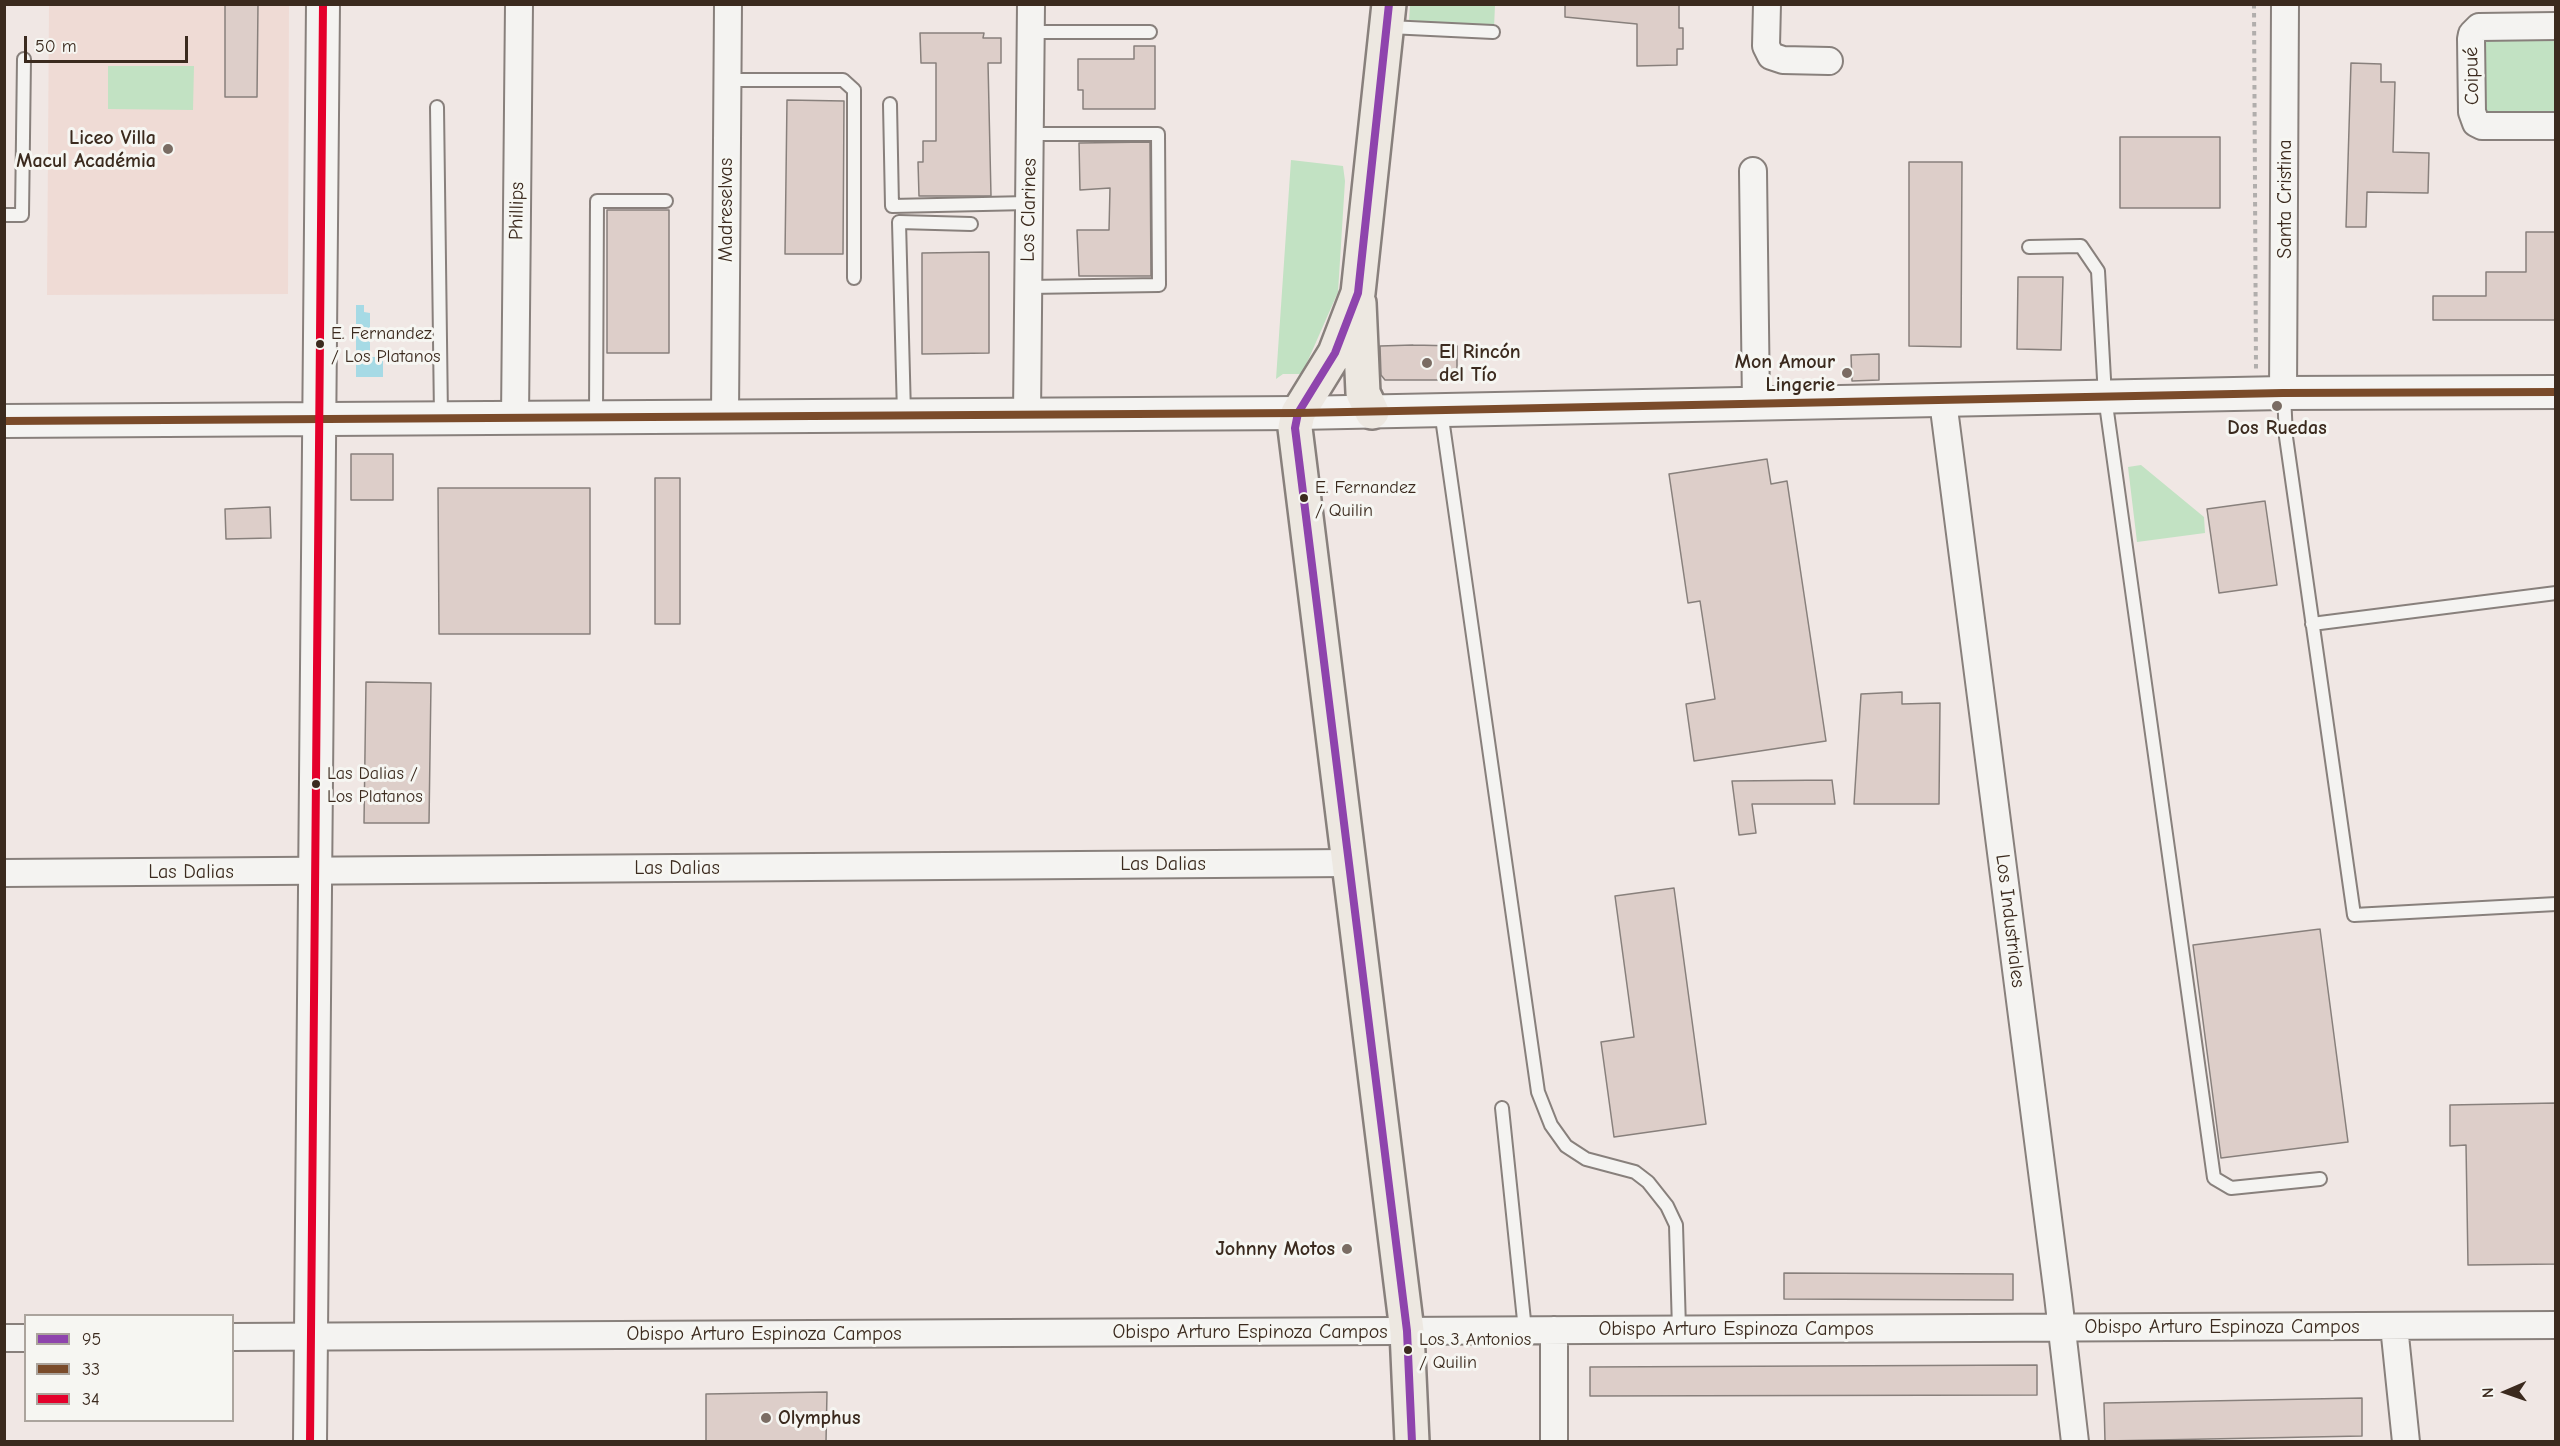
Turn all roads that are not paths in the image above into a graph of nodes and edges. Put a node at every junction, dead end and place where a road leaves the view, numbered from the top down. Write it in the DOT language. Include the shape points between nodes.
graph roads {
  1 [pos="323,4"];
  2 [pos="519,4"];
  3 [pos="728,4"];
  4 [pos="1031,4"];
  5 [pos="1767,4"];
  6 [pos="2285,4"];
  7 [pos="1388,16"];
  8 [pos="2556,26"];
  9 [pos="1031,32"];
  10 [pos="1150,32"];
  11 [pos="1493,32"];
  12 [pos="24,59"];
  13 [pos="1829,61"];
  14 [pos="727,81"];
  15 [pos="890,104"];
  16 [pos="437,106"];
  17 [pos="2556,126"];
  18 [pos="1030,134"];
  19 [pos="1753,171"];
  20 [pos="666,201"];
  21 [pos="1028,204"];
  22 [pos="4,215"];
  23 [pos="971,224"];
  24 [pos="2029,247"];
  25 [pos="854,278"];
  26 [pos="1028,286"];
  27 [pos="1358,293"];
  28 [pos="2556,392"];
  29 [pos="2283,393"];
  30 [pos="2105,397"];
  31 [pos="1942,401"];
  32 [pos="1756,404"];
  33 [pos="1441,411"];
  34 [pos="1372,412"];
  35 [pos="1298,413"];
  36 [pos="1027,415"];
  37 [pos="725,416"];
  38 [pos="904,416"];
  39 [pos="515,417"];
  40 [pos="596,417"];
  41 [pos="441,418"];
  42 [pos="318,419"];
  43 [pos="4,421"];
  44 [pos="2556,593"];
  45 [pos="2312,624"];
  46 [pos="1349,863"];
  47 [pos="313,871"];
  48 [pos="4,873"];
  49 [pos="2556,903"];
  50 [pos="1502,1108"];
  51 [pos="2320,1179"];
  52 [pos="2556,1324"];
  53 [pos="2394,1326"];
  54 [pos="2062,1328"];
  55 [pos="1679,1329"];
  56 [pos="1525,1330"];
  57 [pos="1554,1330"];
  58 [pos="1407,1331"];
  59 [pos="310,1336"];
  60 [pos="234,1337"];
  61 [pos="4,1338"];
  62 [pos="24,1338"];
  63 [pos="310,1442"];
  64 [pos="1412,1442"];
  65 [pos="1554,1442"];
  66 [pos="2075,1442"];
  67 [pos="2406,1442"];
  1 -- 42 [label="street"];
  2 -- 39 [label="street, Phillips"];
  3 -- 14 [label="street, Madreselvas"];
  4 -- 9 [label="street, Los Clarines"];
  5 -- 13 [label="street" via="1766,46 1771,56"];
  6 -- 29 [label="street, Santa Cristina"];
  7 -- 11 [label="lane"];
  7 -- 27 [label="main road"];
  8 -- 17 [label="street, Coipué" via="2479,27 2471,39 2472,112 2476,123"];
  9 -- 10 [label="lane"];
  9 -- 18 [label="street, Los Clarines"];
  12 -- 22 [label="lane" via="22,215"];
  14 -- 25 [label="lane" via="843,80 854,90"];
  14 -- 37 [label="street, Madreselvas"];
  15 -- 21 [label="lane" via="892,206"];
  16 -- 41 [label="lane"];
  18 -- 21 [label="street, Los Clarines"];
  18 -- 26 [label="lane" via="1158,134 1159,285"];
  19 -- 32 [label="street"];
  20 -- 40 [label="lane" via="597,201"];
  21 -- 26 [label="street, Los Clarines"];
  23 -- 38 [label="lane" via="899,222"];
  24 -- 30 [label="lane" via="2082,246 2098,271"];
  26 -- 36 [label="street, Los Clarines"];
  27 -- 34 [label="main road" via="1363,393"];
  27 -- 35 [label="main road" via="1335,353"];
  28 -- 29 [label="street"];
  29 -- 30 [label="street"];
  29 -- 45 [label="lane"];
  30 -- 31 [label="street"];
  30 -- 51 [label="lane" via="2214,1178 2231,1188"];
  31 -- 32 [label="street"];
  31 -- 54 [label="street, Los Industriales"];
  32 -- 33 [label="street"];
  33 -- 34 [label="street"];
  33 -- 55 [label="lane" via="1538,1092 1551,1125 1566,1146 1586,1159 1635,1172 1667,1206 1676,1225"];
  34 -- 35 [label="street"];
  35 -- 36 [label="street"];
  35 -- 46 [label="main road" via="1298,455"];
  36 -- 38 [label="street"];
  37 -- 38 [label="street"];
  37 -- 40 [label="street"];
  39 -- 40 [label="street"];
  39 -- 41 [label="street"];
  41 -- 42 [label="street"];
  42 -- 43 [label="street"];
  42 -- 47 [label="street"];
  44 -- 45 [label="lane"];
  45 -- 49 [label="lane" via="2354,915"];
  46 -- 47 [label="street, Las Dalias"];
  46 -- 58 [label="main road"];
  47 -- 48 [label="street, Las Dalias"];
  47 -- 59 [label="street"];
  50 -- 56 [label="lane"];
  52 -- 53 [label="street, Obispo Arturo Espinoza Campos"];
  53 -- 54 [label="street, Obispo Arturo Espinoza Campos"];
  53 -- 67 [label="street"];
  54 -- 55 [label="street, Obispo Arturo Espinoza Campos"];
  54 -- 66 [label="street, Los Industriales"];
  55 -- 57 [label="street, Obispo Arturo Espinoza Campos"];
  56 -- 57 [label="street, Obispo Arturo Espinoza Campos"];
  56 -- 58 [label="street, Obispo Arturo Espinoza Campos"];
  57 -- 65 [label="street"];
  58 -- 59 [label="street, Obispo Arturo Espinoza Campos"];
  58 -- 64 [label="main road"];
  59 -- 60 [label="street, Obispo Arturo Espinoza Campos"];
  59 -- 63 [label="street"];
  61 -- 62 [label="street"];
}
